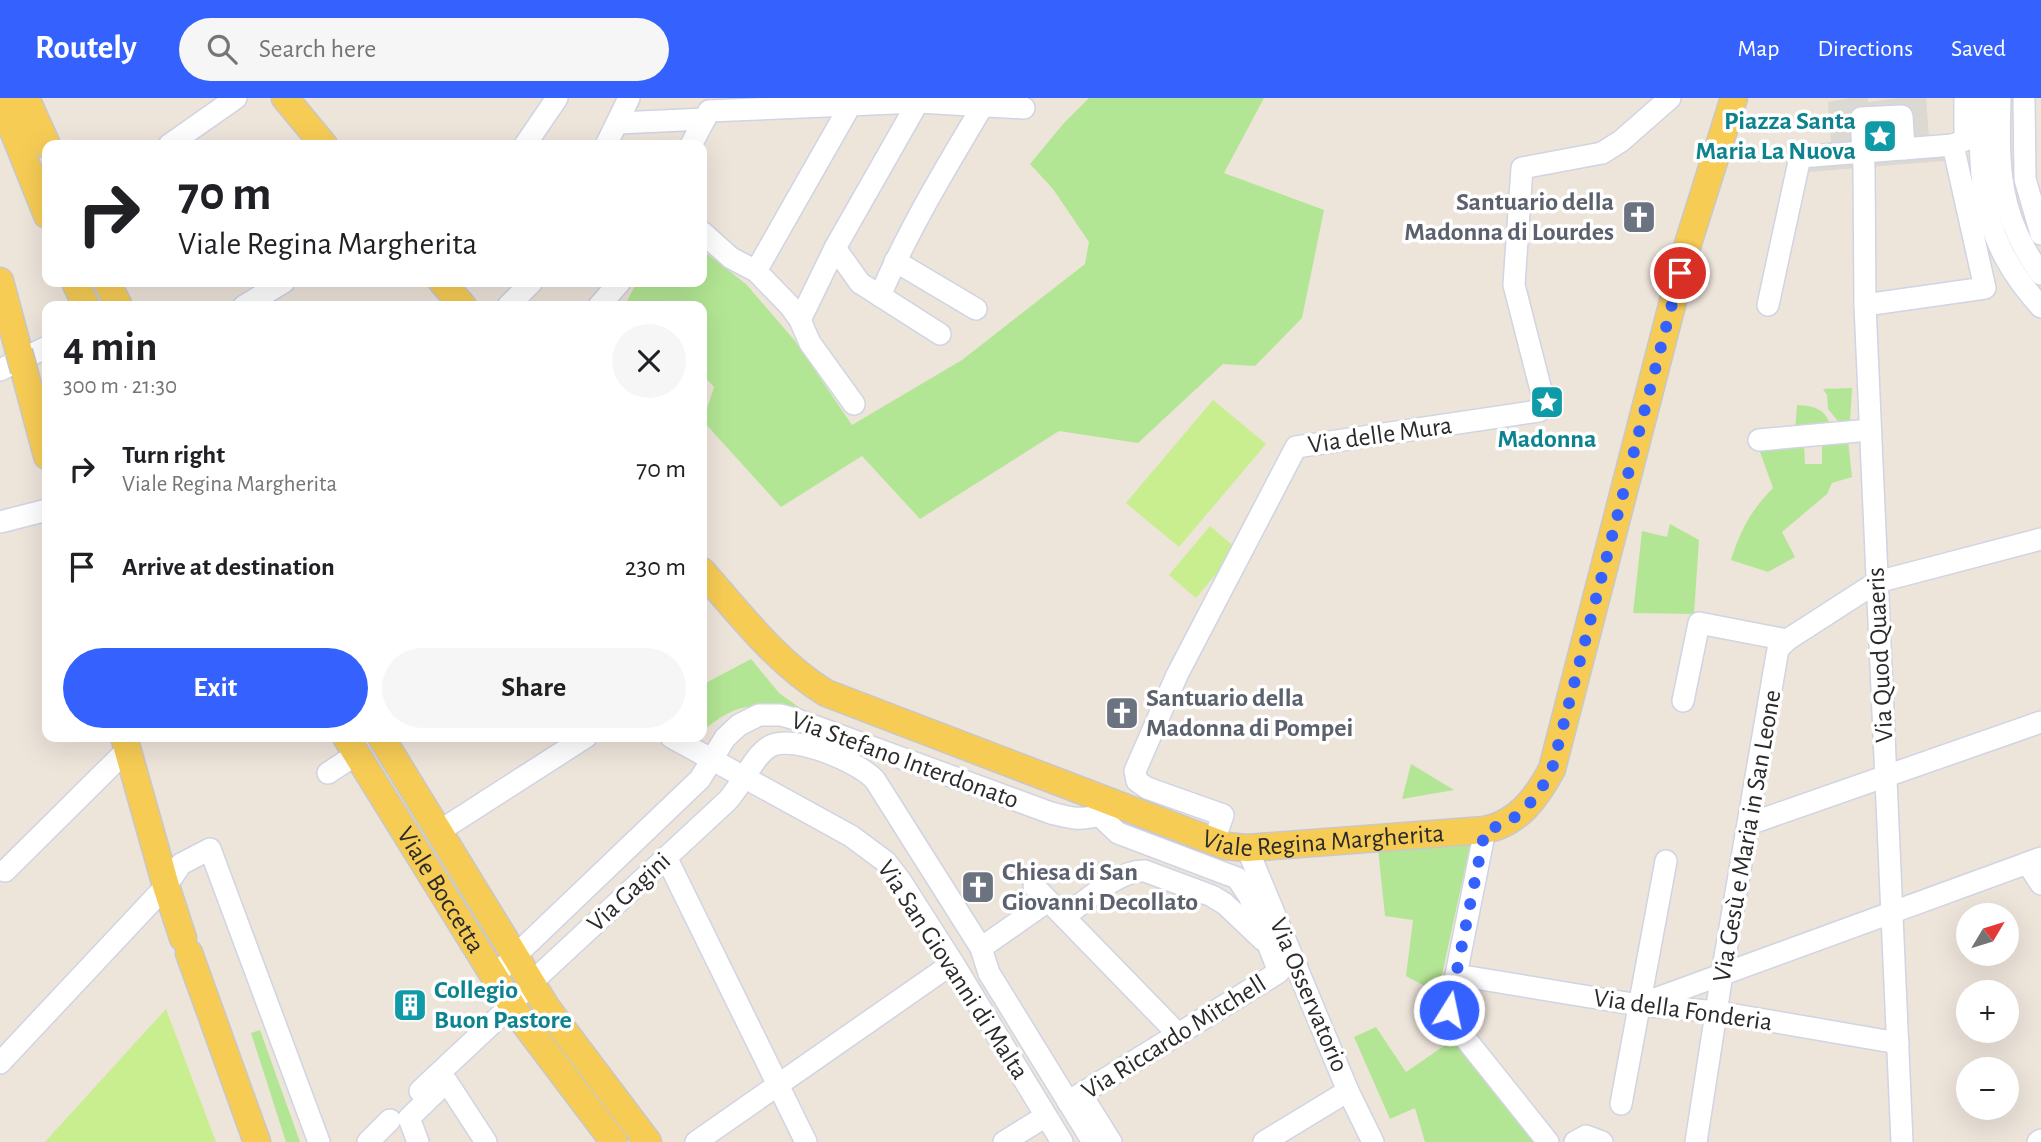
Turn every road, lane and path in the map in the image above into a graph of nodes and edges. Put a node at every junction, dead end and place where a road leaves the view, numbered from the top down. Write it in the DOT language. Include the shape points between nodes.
graph roads {
  1 [pos="0,98"];
  2 [pos="26,98"];
  3 [pos="236,98"];
  4 [pos="285,98"];
  5 [pos="557,98"];
  6 [pos="629,98"];
  7 [pos="1670,98"];
  8 [pos="1734,98"];
  9 [pos="1965,98"];
  10 [pos="1980,98"];
  11 [pos="2000,98"];
  12 [pos="2009,98"];
  13 [pos="2024,98"];
  14 [pos="918,102"];
  15 [pos="850,104"];
  16 [pos="707,106"];
  17 [pos="982,107"];
  18 [pos="1024,108"];
  19 [pos="618,123"];
  20 [pos="45,140"];
  21 [pos="176,140"];
  22 [pos="320,140"];
  23 [pos="528,140"];
  24 [pos="609,140"];
  25 [pos="693,140"];
  26 [pos="1953,145"];
  27 [pos="1904,149"];
  28 [pos="1863,160"];
  29 [pos="42,203"];
  30 [pos="2041,234"];
  31 [pos="707,236"];
  32 [pos="835,248"];
  33 [pos="2041,258"];
  34 [pos="895,261"];
  35 [pos="756,271"];
  36 [pos="2041,274"];
  37 [pos="0,281"];
  38 [pos="446,287"];
  39 [pos="528,287"];
  40 [pos="616,287"];
  41 [pos="880,296"];
  42 [pos="459,301"];
  43 [pos="513,301"];
  44 [pos="603,301"];
  45 [pos="1769,304"];
  46 [pos="1865,305"];
  47 [pos="2041,307"];
  48 [pos="976,309"];
  49 [pos="800,320"];
  50 [pos="940,334"];
  51 [pos="42,350"];
  52 [pos="14,364"];
  53 [pos="853,404"];
  54 [pos="1870,430"];
  55 [pos="1759,440"];
  56 [pos="42,442"];
  57 [pos="42,511"];
  58 [pos="0,522"];
  59 [pos="2041,539"];
  60 [pos="707,576"];
  61 [pos="1877,582"];
  62 [pos="1787,640"];
  63 [pos="1684,701"];
  64 [pos="2041,722"];
  65 [pos="384,742"];
  66 [pos="578,742"];
  67 [pos="680,742"];
  68 [pos="126,743"];
  69 [pos="351,745"];
  70 [pos="712,759"];
  71 [pos="328,773"];
  72 [pos="1886,776"];
  73 [pos="745,778"];
  74 [pos="1102,807"];
  75 [pos="1749,824"];
  76 [pos="1485,830"];
  77 [pos="438,832"];
  78 [pos="1214,841"];
  79 [pos="1247,848"];
  80 [pos="666,857"];
  81 [pos="1666,861"];
  82 [pos="2034,861"];
  83 [pos="5,871"];
  84 [pos="2041,884"];
  85 [pos="166,886"];
  86 [pos="1892,912"];
  87 [pos="1064,917"];
  88 [pos="1267,944"];
  89 [pos="981,947"];
  90 [pos="515,958"];
  91 [pos="953,963"];
  92 [pos="1722,974"];
  93 [pos="494,977"];
  94 [pos="1469,977"];
  95 [pos="535,989"];
  96 [pos="1639,1005"];
  97 [pos="514,1009"];
  98 [pos="1718,1012"];
  99 [pos="1178,1034"];
  100 [pos="1898,1043"];
  101 [pos="0,1063"];
  102 [pos="447,1082"];
  103 [pos="778,1085"];
  104 [pos="420,1091"];
  105 [pos="1348,1091"];
  106 [pos="1075,1098"];
  107 [pos="1620,1104"];
  108 [pos="1046,1116"];
  109 [pos="390,1120"];
  110 [pos="257,1142"];
  111 [pos="319,1142"];
  112 [pos="368,1142"];
  113 [pos="418,1142"];
  114 [pos="486,1142"];
  115 [pos="614,1142"];
  116 [pos="648,1142"];
  117 [pos="696,1142"];
  118 [pos="806,1142"];
  119 [pos="1004,1142"];
  120 [pos="1062,1142"];
  121 [pos="1093,1142"];
  122 [pos="1111,1142"];
  123 [pos="1264,1142"];
  124 [pos="1373,1142"];
  125 [pos="1548,1142"];
  126 [pos="1575,1142"];
  127 [pos="1602,1142"];
  128 [pos="1696,1142"];
  129 [pos="1902,1142"];
  1 -- 29 [label="main road"];
  2 -- 20 [label="main road"];
  3 -- 21 [label="street"];
  4 -- 22 [label="main road"];
  5 -- 23 [label="street"];
  6 -- 19 [label="street"];
  7 -- 78 [label="street, Via delle Mura" via="1602,153 1522,168 1514,285 1544,398 1539,411 1296,447 1177,675 1135,771 1137,781 1147,788 1223,815"];
  8 -- 76 [label="main road, Viale Regina Margherita" via="1687,247 1552,769 1519,814"];
  9 -- 26 [label="street" via="1965,140"];
  10 -- 47 [label="street" via="1981,181 1990,224 2018,280"];
  11 -- 36 [label="street" via="1999,159 2004,194 2015,230"];
  12 -- 33 [label="street" via="2012,189 2025,231"];
  13 -- 30 [label="street" via="2025,179"];
  14 -- 15 [label="street"];
  14 -- 17 [label="street"];
  14 -- 32 [label="street"];
  15 -- 16 [label="street"];
  15 -- 35 [label="street"];
  16 -- 19 [label="street"];
  16 -- 25 [label="street"];
  17 -- 18 [label="street"];
  17 -- 34 [label="street"];
  19 -- 24 [label="street"];
  26 -- 27 [label="street"];
  26 -- 46 [label="street" via="1984,288"];
  27 -- 28 [label="street"];
  27 -- 28 [label="street, Via Quod Quaeris" via="1902,116 1861,118"];
  28 -- 45 [label="street" via="1800,158"];
  28 -- 46 [label="street, Via Quod Quaeris"];
  31 -- 35 [label="street" via="731,258"];
  32 -- 41 [label="street" via="860,283"];
  32 -- 49 [label="street"];
  34 -- 41 [label="street"];
  34 -- 48 [label="street"];
  35 -- 49 [label="street"];
  37 -- 52 [label="main road"];
  38 -- 42 [label="main road"];
  39 -- 43 [label="street"];
  40 -- 44 [label="street"];
  41 -- 50 [label="street"];
  46 -- 54 [label="street, Via Quod Quaeris"];
  49 -- 53 [label="street" via="810,343"];
  51 -- 52 [label="street"];
  52 -- 56 [label="main road"];
  54 -- 55 [label="street"];
  54 -- 61 [label="street, Via Quod Quaeris"];
  57 -- 58 [label="street"];
  59 -- 61 [label="street"];
  60 -- 74 [label="main road, Viale Regina Margherita" via="784,660 826,693"];
  61 -- 62 [label="street"];
  61 -- 72 [label="street, Via Quod Quaeris"];
  62 -- 63 [label="street" via="1699,623"];
  62 -- 75 [label="street, Via Gesù e Maria in San Leone" via="1778,649"];
  64 -- 72 [label="street"];
  65 -- 77 [label="main road, Viale Boccetta"];
  66 -- 77 [label="street"];
  67 -- 70 [label="street, Via San Giovanni di Malta"];
  68 -- 83 [label="street"];
  68 -- 85 [label="main road"];
  69 -- 71 [label="street"];
  69 -- 93 [label="main road, Viale Boccetta"];
  70 -- 73 [label="street, Via San Giovanni di Malta"];
  70 -- 74 [label="street, Via Stefano Interdonato" via="725,738 746,720 781,715 1051,813 1082,820"];
  70 -- 90 [label="street, Via Gagini" via="700,779"];
  72 -- 75 [label="street"];
  72 -- 86 [label="street, Via Quod Quaeris"];
  73 -- 80 [label="street, Via Gagini" via="732,796"];
  73 -- 89 [label="street, Via Gagini" via="763,752 780,743 814,749 869,773"];
  73 -- 91 [label="street, Via San Giovanni di Malta" via="876,853 900,880"];
  74 -- 78 [label="main road, Viale Regina Margherita"];
  74 -- 88 [label="street" via="1118,833 1237,878"];
  75 -- 92 [label="street, Via Gesù e Maria in San Leone"];
  76 -- 79 [label="main road, Viale Regina Margherita"];
  76 -- 125 [label="street" via="1449,1010 1457,1028"];
  77 -- 90 [label="main road, Viale Boccetta"];
  78 -- 79 [label="main road, Viale Regina Margherita"];
  79 -- 105 [label="street, Via Osservatorio"];
  80 -- 95 [label="street, Via Gagini"];
  80 -- 103 [label="street"];
  81 -- 96 [label="street"];
  82 -- 84 [label="street"];
  82 -- 86 [label="street"];
  85 -- 101 [label="street"];
  85 -- 110 [label="main road"];
  85 -- 111 [label="street" via="181,864 210,849"];
  86 -- 92 [label="street"];
  86 -- 100 [label="street, Via Quod Quaeris"];
  87 -- 88 [label="street" via="1121,876 1145,871 1212,895"];
  87 -- 89 [label="street" via="1041,893"];
  87 -- 99 [label="street"];
  88 -- 99 [label="street, Via Riccardo Mitchell" via="1279,972"];
  89 -- 106 [label="street, Via Gagini" via="989,973"];
  90 -- 93 [label="street, Via Gagini"];
  90 -- 95 [label="main road, Viale Boccetta"];
  91 -- 103 [label="street"];
  91 -- 108 [label="street, Via San Giovanni di Malta"];
  92 -- 96 [label="street"];
  92 -- 98 [label="street, Via Gesù e Maria in San Leone"];
  93 -- 97 [label="main road, Viale Boccetta"];
  94 -- 96 [label="street, Via della Fonderia"];
  95 -- 97 [label="street, Via Gagini"];
  95 -- 116 [label="main road, Viale Boccetta"];
  96 -- 98 [label="street, Via della Fonderia"];
  96 -- 107 [label="street"];
  97 -- 102 [label="street"];
  97 -- 104 [label="street"];
  97 -- 115 [label="main road, Viale Boccetta"];
  98 -- 100 [label="street, Via della Fonderia"];
  98 -- 128 [label="street, Via Gesù e Maria in San Leone"];
  99 -- 106 [label="street, Via Riccardo Mitchell"];
  100 -- 129 [label="street, Via Quod Quaeris"];
  102 -- 113 [label="street" via="409,1118"];
  102 -- 114 [label="street"];
  103 -- 117 [label="street"];
  103 -- 118 [label="street"];
  105 -- 123 [label="street"];
  105 -- 124 [label="street, Via Osservatorio"];
  106 -- 121 [label="street"];
  106 -- 122 [label="street"];
  108 -- 119 [label="street"];
  108 -- 120 [label="street, Via San Giovanni di Malta"];
  109 -- 112 [label="street"];
  126 -- 127 [label="street" via="1586,1136"];
}
